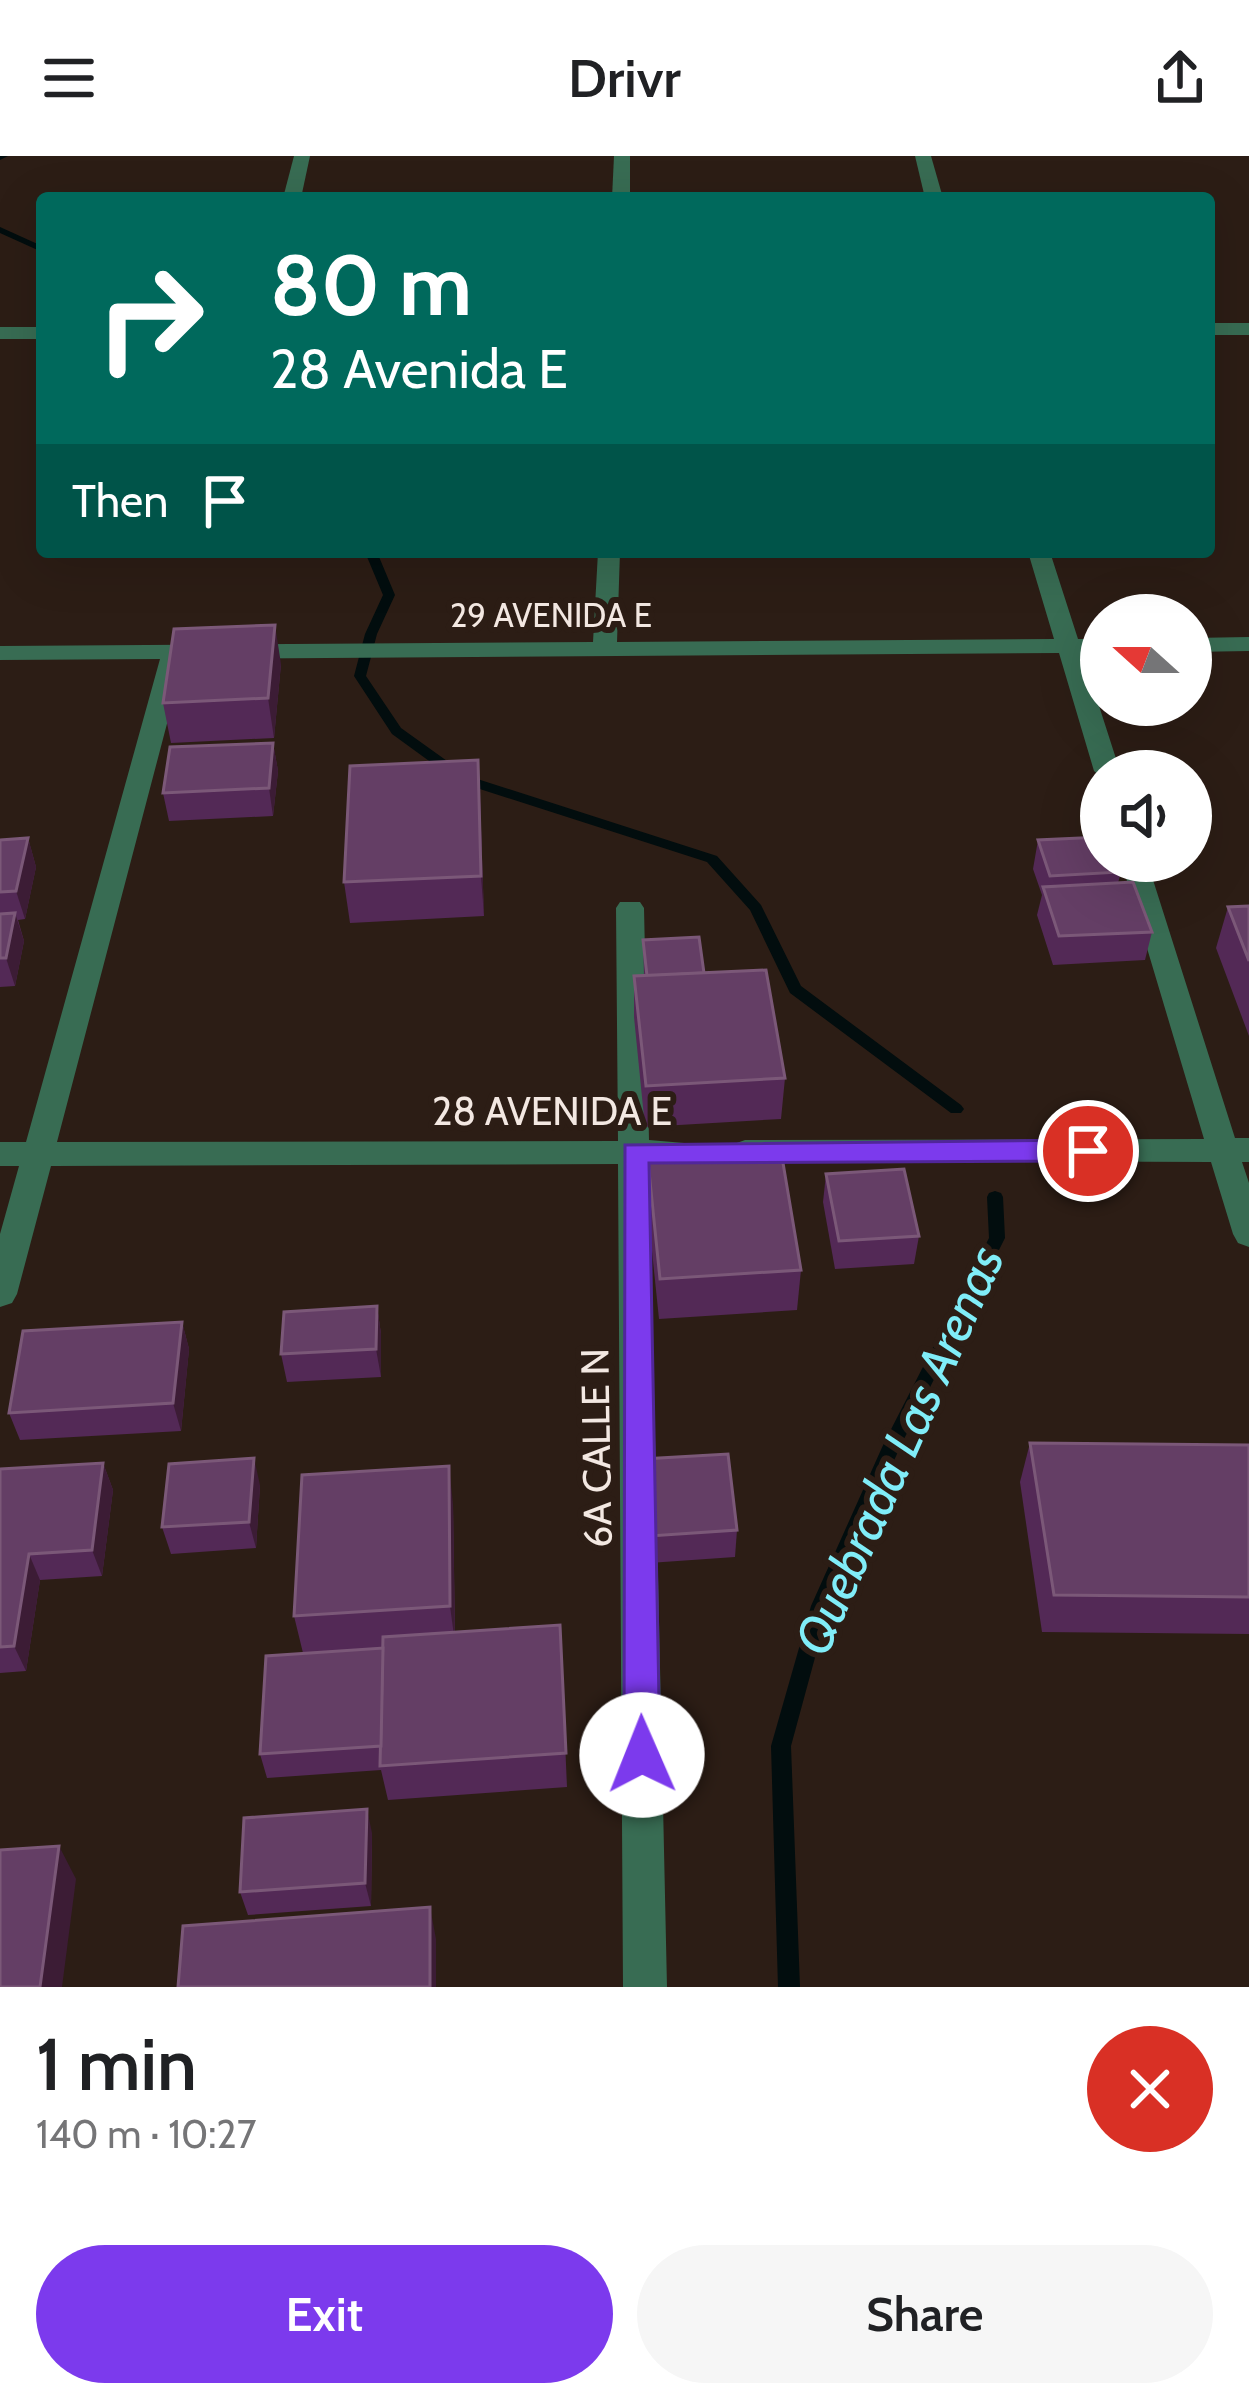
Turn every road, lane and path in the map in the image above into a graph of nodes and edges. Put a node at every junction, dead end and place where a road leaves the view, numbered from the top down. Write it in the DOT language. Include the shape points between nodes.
graph roads {
  1 [pos="302,156"];
  2 [pos="622,156"];
  3 [pos="923,156"];
  4 [pos="293,192"];
  5 [pos="621,192"];
  6 [pos="932,192"];
  7 [pos="1249,328"];
  8 [pos="1215,329"];
  9 [pos="0,333"];
  10 [pos="36,333"];
  11 [pos="609,558"];
  12 [pos="1041,558"];
  13 [pos="1249,644"];
  14 [pos="1212,645"];
  15 [pos="1068,646"];
  16 [pos="1080,646"];
  17 [pos="605,650"];
  18 [pos="175,652"];
  19 [pos="0,653"];
  20 [pos="1100,750"];
  21 [pos="1141,882"];
  22 [pos="630,908"];
  23 [pos="1236,1150"];
  24 [pos="635,1152"];
  25 [pos="0,1154"];
  26 [pos="39,1154"];
  27 [pos="1249,1234"];
  28 [pos="0,1294"];
  29 [pos="645,1987"];
  1 -- 4 [label="street"];
  2 -- 5 [label="street"];
  3 -- 6 [label="street"];
  7 -- 8 [label="street"];
  9 -- 10 [label="street"];
  11 -- 17 [label="street"];
  12 -- 15 [label="street"];
  13 -- 14 [label="street"];
  15 -- 16 [label="street, 29 AVENIDA E"];
  15 -- 17 [label="street, 29 AVENIDA E"];
  15 -- 20 [label="street"];
  17 -- 18 [label="street, 29 AVENIDA E"];
  18 -- 19 [label="street, 29 AVENIDA E"];
  18 -- 26 [label="street"];
  21 -- 23 [label="street"];
  22 -- 24 [label="street, 6A CALLE N"];
  23 -- 24 [label="street, 28 AVENIDA E"];
  23 -- 27 [label="street"];
  24 -- 26 [label="street, 28 AVENIDA E"];
  24 -- 29 [label="street, 6A CALLE N"];
  25 -- 26 [label="street, 28 AVENIDA E"];
  26 -- 28 [label="street"];
}
